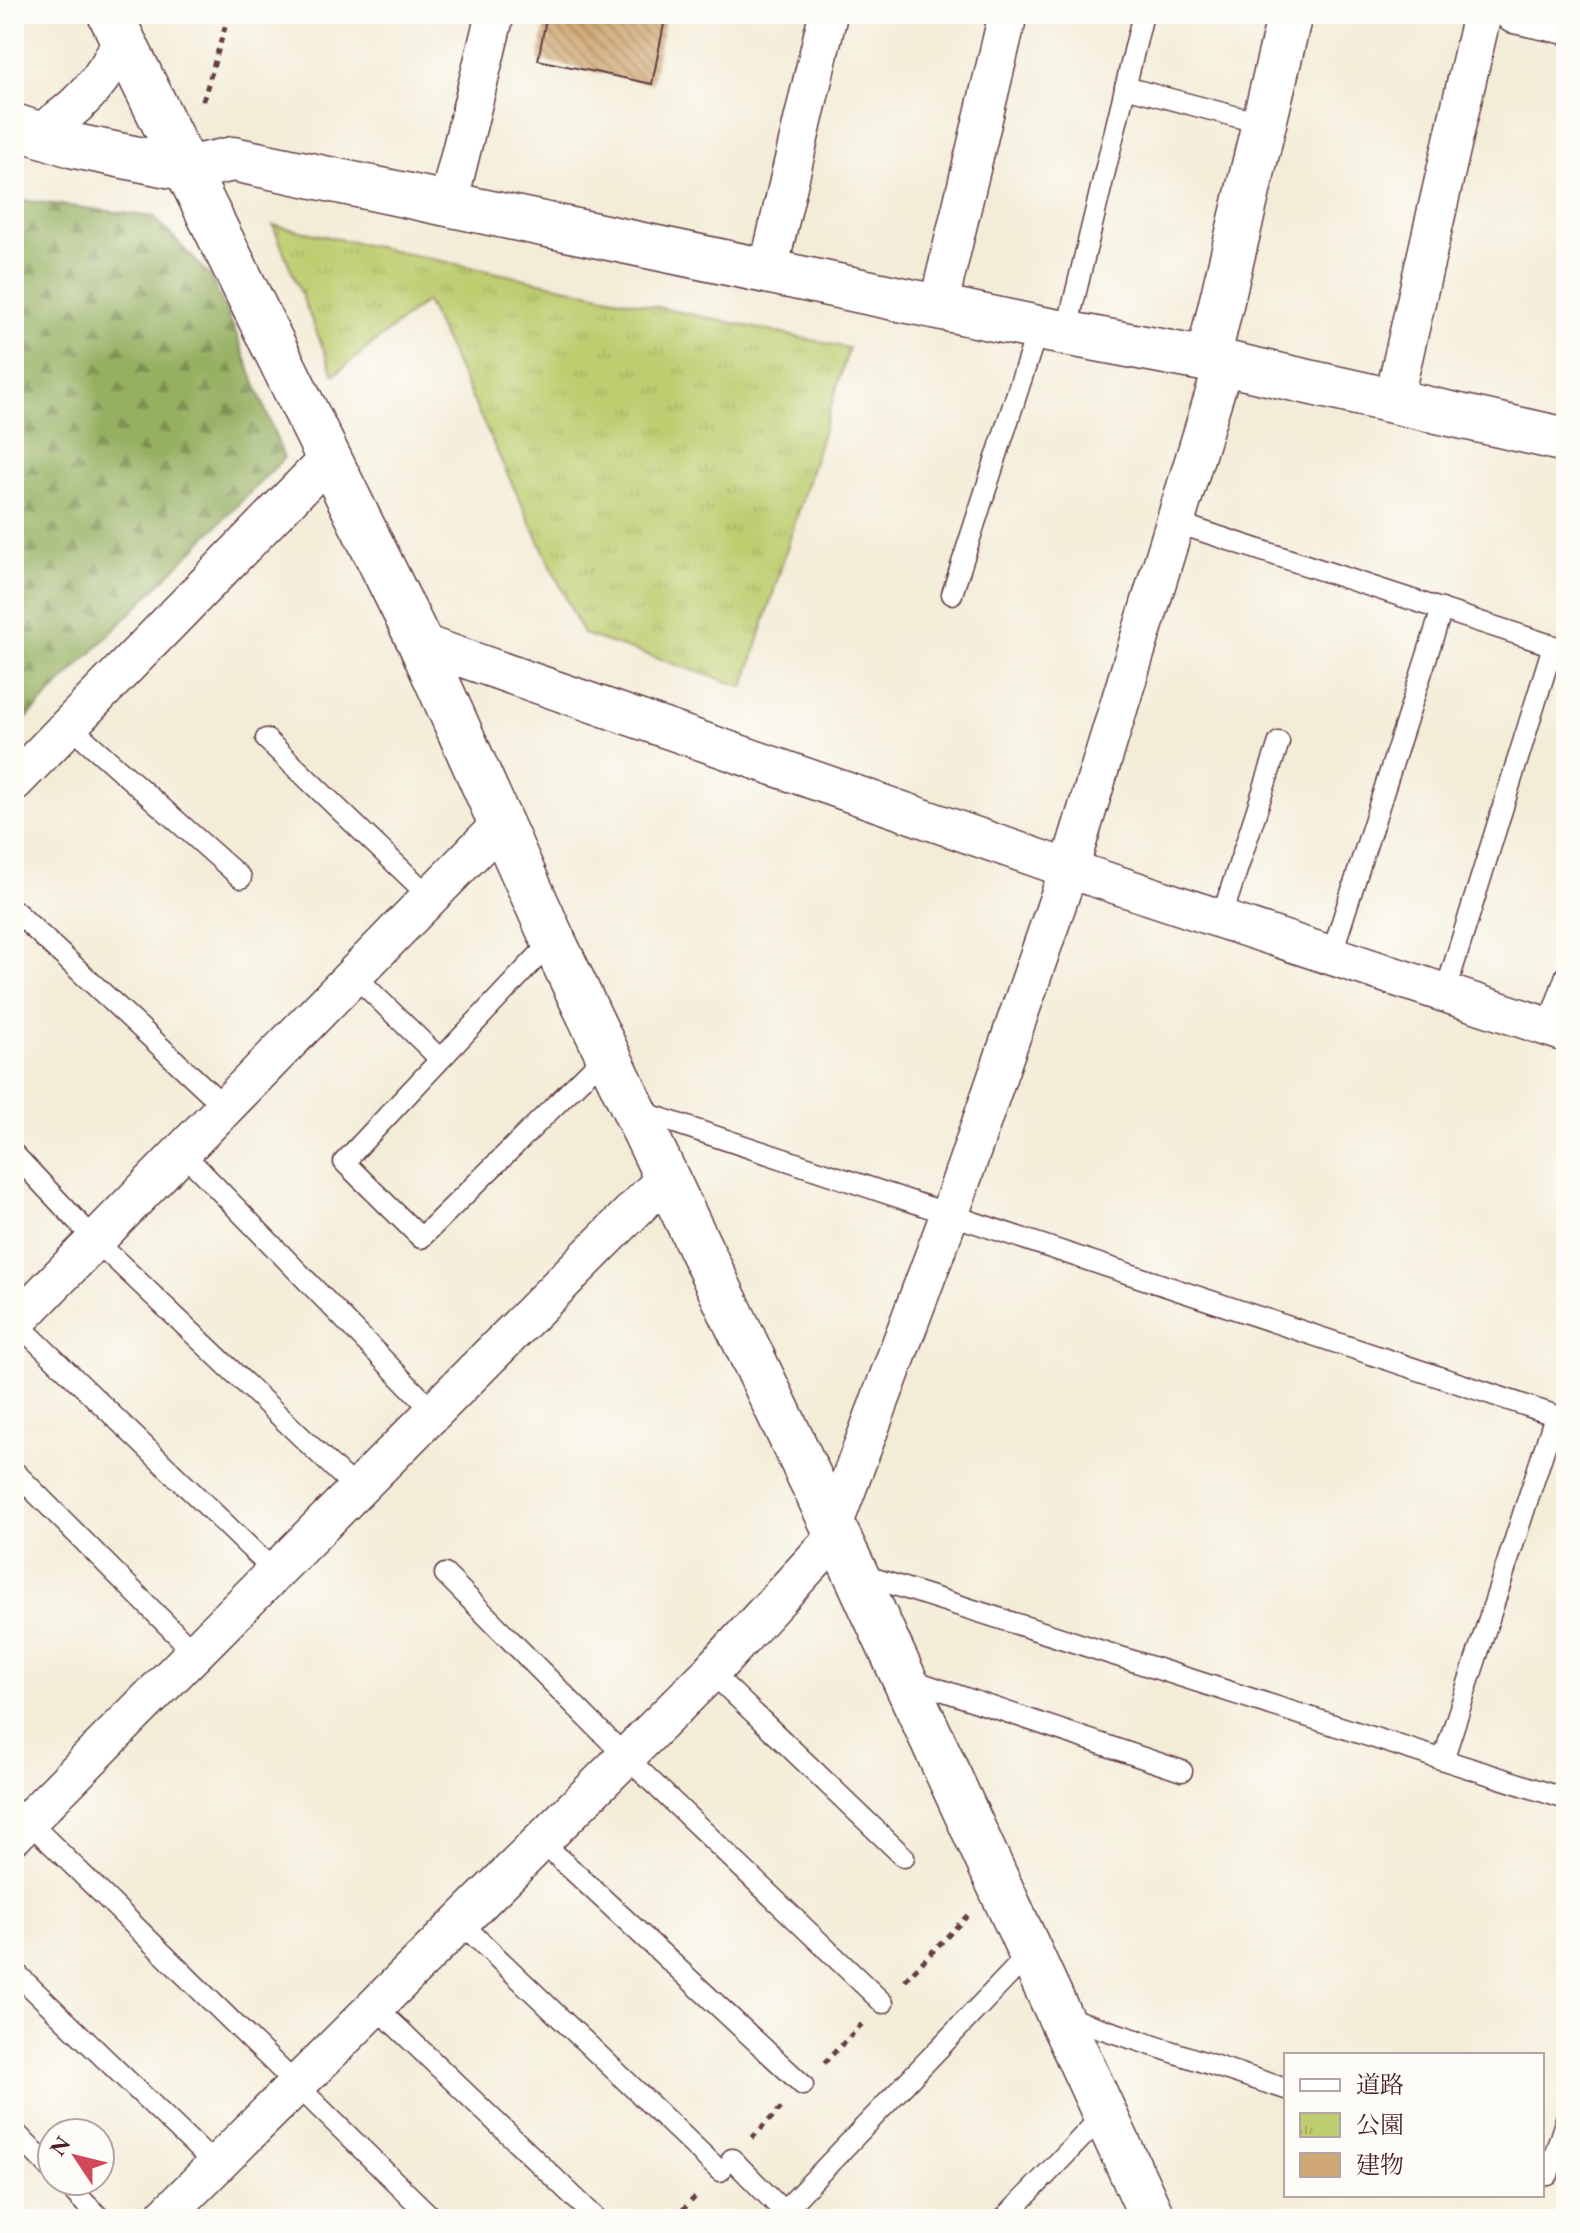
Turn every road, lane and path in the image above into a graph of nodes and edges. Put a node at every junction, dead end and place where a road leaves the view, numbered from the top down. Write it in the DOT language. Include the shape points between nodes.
graph roads {
  1 [pos="229,14"];
  2 [pos="495,14"];
  3 [pos="828,14"];
  4 [pos="1008,14"];
  5 [pos="1143,14"];
  6 [pos="1290,14"];
  7 [pos="1482,14"];
  8 [pos="1514,14"];
  9 [pos="1566,25"];
  10 [pos="116,26"];
  11 [pos="1125,87"];
  12 [pos="200,110"];
  13 [pos="1264,124"];
  14 [pos="25,130"];
  15 [pos="187,169"];
  16 [pos="448,204"];
  17 [pos="768,271"];
  18 [pos="938,307"];
  19 [pos="1052,330"];
  20 [pos="1216,361"];
  21 [pos="1393,402"];
  22 [pos="1566,440"];
  23 [pos="330,457"];
  24 [pos="1174,522"];
  25 [pos="952,594"];
  26 [pos="1442,609"];
  27 [pos="420,643"];
  28 [pos="1559,648"];
  29 [pos="69,725"];
  30 [pos="266,739"];
  31 [pos="1279,742"];
  32 [pos="14,782"];
  33 [pos="501,824"];
  34 [pos="1069,869"];
  35 [pos="241,878"];
  36 [pos="430,897"];
  37 [pos="14,910"];
  38 [pos="1221,919"];
  39 [pos="553,940"];
  40 [pos="1331,956"];
  41 [pos="354,975"];
  42 [pos="1566,975"];
  43 [pos="1445,993"];
  44 [pos="1557,1030"];
  45 [pos="609,1052"];
  46 [pos="439,1058"];
  47 [pos="225,1107"];
  48 [pos="635,1110"];
  49 [pos="182,1152"];
  50 [pos="14,1154"];
  51 [pos="666,1178"];
  52 [pos="949,1216"];
  53 [pos="95,1240"];
  54 [pos="15,1322"];
  55 [pos="434,1412"];
  56 [pos="1561,1418"];
  57 [pos="14,1471"];
  58 [pos="357,1490"];
  59 [pos="841,1544"];
  60 [pos="275,1572"];
  61 [pos="445,1574"];
  62 [pos="195,1653"];
  63 [pos="711,1672"];
  64 [pos="903,1677"];
  65 [pos="626,1757"];
  66 [pos="1444,1757"];
  67 [pos="1182,1771"];
  68 [pos="1566,1799"];
  69 [pos="21,1828"];
  70 [pos="541,1841"];
  71 [pos="904,1857"];
  72 [pos="460,1922"];
  73 [pos="1030,1953"];
  74 [pos="14,1971"];
  75 [pos="883,2003"];
  76 [pos="375,2006"];
  77 [pos="1060,2015"];
  78 [pos="803,2085"];
  79 [pos="296,2086"];
  80 [pos="1284,2088"];
  81 [pos="1105,2113"];
  82 [pos="1566,2119"];
  83 [pos="14,2131"];
  84 [pos="36,2154"];
  85 [pos="216,2166"];
  86 [pos="1552,2176"];
  87 [pos="79,2197"];
  88 [pos="788,2215"];
  89 [pos="101,2219"];
  90 [pos="162,2219"];
  91 [pos="433,2219"];
  92 [pos="597,2219"];
  93 [pos="1004,2219"];
  94 [pos="1153,2219"];
  1 -- 12 [label="path"];
  2 -- 16 [label="street"];
  3 -- 17 [label="street"];
  4 -- 18 [label="street"];
  5 -- 11 [label="lane"];
  6 -- 13 [label="street"];
  7 -- 21 [label="street"];
  8 -- 9 [label="street"];
  10 -- 14 [label="street" via="114,60 101,79 56,123"];
  10 -- 15 [label="street"];
  11 -- 13 [label="lane"];
  11 -- 19 [label="lane"];
  13 -- 20 [label="street"];
  14 -- 15 [label="street"];
  15 -- 16 [label="street" via="233,159"];
  15 -- 23 [label="street"];
  16 -- 17 [label="street"];
  17 -- 18 [label="street"];
  18 -- 19 [label="street"];
  19 -- 20 [label="street"];
  19 -- 25 [label="lane"];
  20 -- 21 [label="street"];
  20 -- 24 [label="street"];
  21 -- 22 [label="street"];
  23 -- 27 [label="street"];
  23 -- 29 [label="street"];
  24 -- 26 [label="lane"];
  24 -- 34 [label="street"];
  26 -- 28 [label="lane"];
  26 -- 40 [label="lane"];
  27 -- 33 [label="street"];
  27 -- 34 [label="street"];
  28 -- 43 [label="lane"];
  29 -- 32 [label="street"];
  29 -- 35 [label="lane"];
  30 -- 36 [label="lane"];
  31 -- 38 [label="lane"];
  33 -- 36 [label="street"];
  33 -- 39 [label="street"];
  34 -- 38 [label="street"];
  34 -- 52 [label="street"];
  36 -- 41 [label="street"];
  37 -- 47 [label="lane"];
  38 -- 40 [label="street"];
  39 -- 45 [label="street"];
  39 -- 46 [label="lane"];
  40 -- 43 [label="street"];
  41 -- 46 [label="lane"];
  41 -- 47 [label="street"];
  42 -- 44 [label="lane"];
  43 -- 44 [label="street"];
  45 -- 46 [label="lane" via="421,1238 344,1162"];
  45 -- 48 [label="street"];
  47 -- 49 [label="street"];
  48 -- 51 [label="street"];
  48 -- 52 [label="lane"];
  49 -- 53 [label="street"];
  49 -- 55 [label="lane"];
  50 -- 53 [label="lane"];
  51 -- 55 [label="street"];
  51 -- 59 [label="street"];
  52 -- 56 [label="lane"];
  52 -- 59 [label="street"];
  53 -- 54 [label="street"];
  53 -- 58 [label="lane"];
  54 -- 60 [label="lane"];
  55 -- 58 [label="street"];
  56 -- 66 [label="lane"];
  57 -- 62 [label="lane"];
  58 -- 60 [label="street"];
  59 -- 63 [label="street"];
  59 -- 64 [label="street"];
  59 -- 66 [label="lane"];
  60 -- 62 [label="street"];
  61 -- 65 [label="lane"];
  62 -- 69 [label="street"];
  63 -- 65 [label="street"];
  63 -- 71 [label="lane"];
  64 -- 67 [label="lane"];
  64 -- 73 [label="street"];
  65 -- 70 [label="street"];
  65 -- 75 [label="lane"];
  66 -- 68 [label="lane"];
  69 -- 79 [label="lane"];
  70 -- 72 [label="street"];
  70 -- 78 [label="lane"];
  72 -- 76 [label="street"];
  72 -- 88 [label="lane" via="726,2165"];
  73 -- 77 [label="street"];
  73 -- 88 [label="lane"];
  74 -- 85 [label="lane"];
  76 -- 79 [label="street"];
  76 -- 92 [label="lane"];
  77 -- 80 [label="lane"];
  77 -- 81 [label="street"];
  79 -- 85 [label="street"];
  79 -- 91 [label="lane"];
  81 -- 93 [label="lane"];
  81 -- 94 [label="street"];
  82 -- 86 [label="lane"];
  83 -- 84 [label="lane"];
  85 -- 90 [label="street"];
  87 -- 89 [label="lane"];
}
